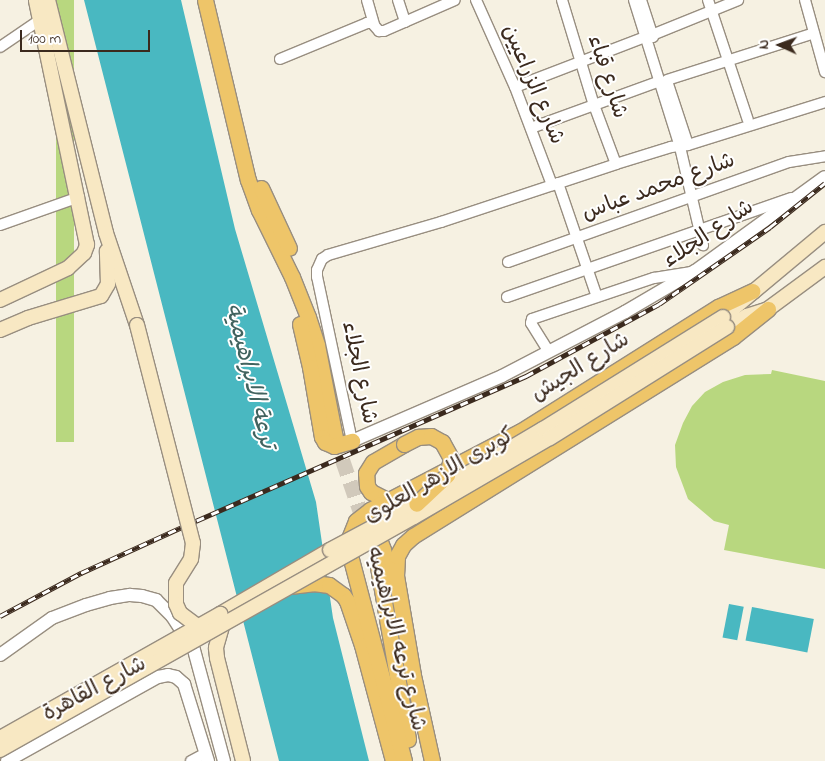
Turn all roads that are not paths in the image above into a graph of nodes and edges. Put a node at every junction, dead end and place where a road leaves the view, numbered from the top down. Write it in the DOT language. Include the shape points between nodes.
graph roads {
  1 [pos="36,0"];
  2 [pos="48,0"];
  3 [pos="205,0"];
  4 [pos="210,0"];
  5 [pos="367,0"];
  6 [pos="398,0"];
  7 [pos="455,0"];
  8 [pos="476,0"];
  9 [pos="562,0"];
  10 [pos="634,0"];
  11 [pos="642,0"];
  12 [pos="708,0"];
  13 [pos="738,0"];
  14 [pos="805,0"];
  15 [pos="712,11"];
  16 [pos="41,19"];
  17 [pos="405,22"];
  18 [pos="374,25"];
  19 [pos="814,33"];
  20 [pos="649,36"];
  21 [pos="0,47"];
  22 [pos="280,59"];
  23 [pos="729,60"];
  24 [pos="580,62"];
  25 [pos="825,72"];
  26 [pos="663,80"];
  27 [pos="515,88"];
  28 [pos="825,96"];
  29 [pos="825,102"];
  30 [pos="594,105"];
  31 [pos="748,120"];
  32 [pos="531,128"];
  33 [pos="681,144"];
  34 [pos="825,156"];
  35 [pos="616,164"];
  36 [pos="825,177"];
  37 [pos="555,184"];
  38 [pos="808,190"];
  39 [pos="692,196"];
  40 [pos="79,197"];
  41 [pos="0,225"];
  42 [pos="699,229"];
  43 [pos="825,232"];
  44 [pos="106,233"];
  45 [pos="577,238"];
  46 [pos="703,245"];
  47 [pos="508,262"];
  48 [pos="825,268"];
  49 [pos="588,269"];
  50 [pos="695,271"];
  51 [pos="752,291"];
  52 [pos="507,297"];
  53 [pos="597,297"];
  54 [pos="0,300"];
  55 [pos="768,309"];
  56 [pos="725,322"];
  57 [pos="0,330"];
  58 [pos="549,352"];
  59 [pos="343,438"];
  60 [pos="407,491"];
  61 [pos="393,498"];
  62 [pos="416,504"];
  63 [pos="364,528"];
  64 [pos="425,529"];
  65 [pos="290,586"];
  66 [pos="223,623"];
  67 [pos="197,626"];
  68 [pos="0,655"];
  69 [pos="0,738"];
  70 [pos="0,750"];
  71 [pos="207,757"];
  72 [pos="7,761"];
  73 [pos="191,761"];
  74 [pos="224,761"];
  75 [pos="243,761"];
  76 [pos="393,761"];
  77 [pos="404,761"];
  78 [pos="413,761"];
  79 [pos="423,761"];
  80 [pos="432,761"];
  1 -- 16 [label="main road"];
  2 -- 44 [label="main road"];
  3 -- 59 [label="main road" via="248,180 273,239 272,256 307,349 322,437 334,446"];
  4 -- 59 [label="main road" via="257,178 308,286 318,316"];
  5 -- 18 [label="street"];
  6 -- 17 [label="street"];
  7 -- 17 [label="street"];
  8 -- 27 [label="street, شارع الزراعيين"];
  9 -- 24 [label="street, شارع قباء"];
  10 -- 20 [label="street"];
  11 -- 20 [label="street"];
  12 -- 15 [label="street"];
  13 -- 15 [label="street"];
  14 -- 19 [label="street"];
  15 -- 20 [label="street"];
  15 -- 23 [label="street"];
  16 -- 21 [label="street"];
  16 -- 40 [label="main road"];
  17 -- 18 [label="street" via="381,32"];
  18 -- 22 [label="street" via="367,23"];
  19 -- 23 [label="street"];
  19 -- 25 [label="street"];
  20 -- 24 [label="street"];
  20 -- 26 [label="street"];
  23 -- 26 [label="street"];
  23 -- 31 [label="street"];
  24 -- 27 [label="street"];
  24 -- 30 [label="street, شارع قباء"];
  26 -- 30 [label="street"];
  26 -- 33 [label="street"];
  27 -- 32 [label="street, شارع الزراعيين"];
  28 -- 31 [label="street, شارع الجلاء"];
  29 -- 33 [label="street, شارع الجلاء"];
  30 -- 32 [label="street"];
  30 -- 35 [label="street, شارع قباء"];
  31 -- 33 [label="street, شارع الجلاء"];
  32 -- 37 [label="street, شارع الزراعيين"];
  33 -- 35 [label="street, شارع الجلاء"];
  33 -- 39 [label="street"];
  34 -- 39 [label="street, شارع محمد عباس" via="789,162"];
  35 -- 37 [label="street, شارع الجلاء"];
  36 -- 38 [label="street, شارع الجلاء"];
  37 -- 45 [label="street, شارع الزراعيين"];
  37 -- 59 [label="street, شارع الجلاء" via="322,259 317,277"];
  38 -- 42 [label="street"];
  38 -- 50 [label="street, شارع الجلاء"];
  39 -- 42 [label="street"];
  39 -- 45 [label="street, شارع محمد عباس"];
  40 -- 41 [label="street"];
  40 -- 54 [label="main road" via="87,236 84,252 68,268"];
  42 -- 46 [label="street"];
  42 -- 49 [label="street"];
  43 -- 51 [label="main road, شارع الجيش"];
  44 -- 57 [label="main road" via="108,284 102,296 28,318"];
  44 -- 67 [label="main road, bridge" via="137,326 193,543 190,559 176,582 176,604 180,613"];
  45 -- 47 [label="street, شارع محمد عباس"];
  45 -- 49 [label="street, شارع الزراعيين"];
  48 -- 55 [label="main road"];
  49 -- 52 [label="street"];
  49 -- 53 [label="street, شارع الزراعيين"];
  50 -- 53 [label="street" via="662,276"];
  50 -- 58 [label="street, شارع الجلاء"];
  51 -- 56 [label="main road, كوبرى الازهر العلوى"];
  51 -- 60 [label="main road, شارع الجيش" via="718,307 521,431"];
  53 -- 58 [label="street" via="531,320"];
  55 -- 56 [label="main road, كوبرى الازهر العلوى"];
  55 -- 64 [label="main road" via="733,337"];
  56 -- 62 [label="main road, كوبرى الازهر العلوى, bridge"];
  56 -- 65 [label="main road, كوبرى الازهر العلوى, bridge" via="541,443"];
  58 -- 59 [label="street, شارع الجلاء" via="460,395"];
  60 -- 61 [label="main road, شارع الجيش"];
  60 -- 64 [label="main road" via="421,493 432,502 433,509"];
  61 -- 62 [label="main road, bridge" via="385,499 372,492 367,486 366,473 373,462 404,444 418,437 430,436 446,446 451,458 447,476"];
  61 -- 63 [label="main road, شارع الجيش" via="362,515"];
  62 -- 67 [label="main road, كوبرى الازهر العلوى, bridge"];
  63 -- 77 [label="main road, شارع ترعه الابراهيميه" via="349,544 351,561"];
  63 -- 78 [label="main road" via="379,570"];
  63 -- 79 [label="main road" via="387,564"];
  64 -- 80 [label="main road, شارع ترعه الابراهيميه" via="408,540 400,550 396,576"];
  65 -- 66 [label="main road, كوبرى الازهر العلوى, bridge"];
  65 -- 76 [label="main road" via="321,584 336,589 347,601"];
  66 -- 70 [label="main road, كوبرى الازهر العلوى, bridge"];
  66 -- 75 [label="main road" via="216,648 217,658"];
  67 -- 69 [label="main road, كوبرى الازهر العلوى, bridge"];
  68 -- 74 [label="street" via="64,613 110,598 142,596 156,600 172,616 194,650"];
  71 -- 72 [label="street, شارع القاهرة" via="184,684 168,675 158,677"];
  71 -- 73 [label="street"];
}
